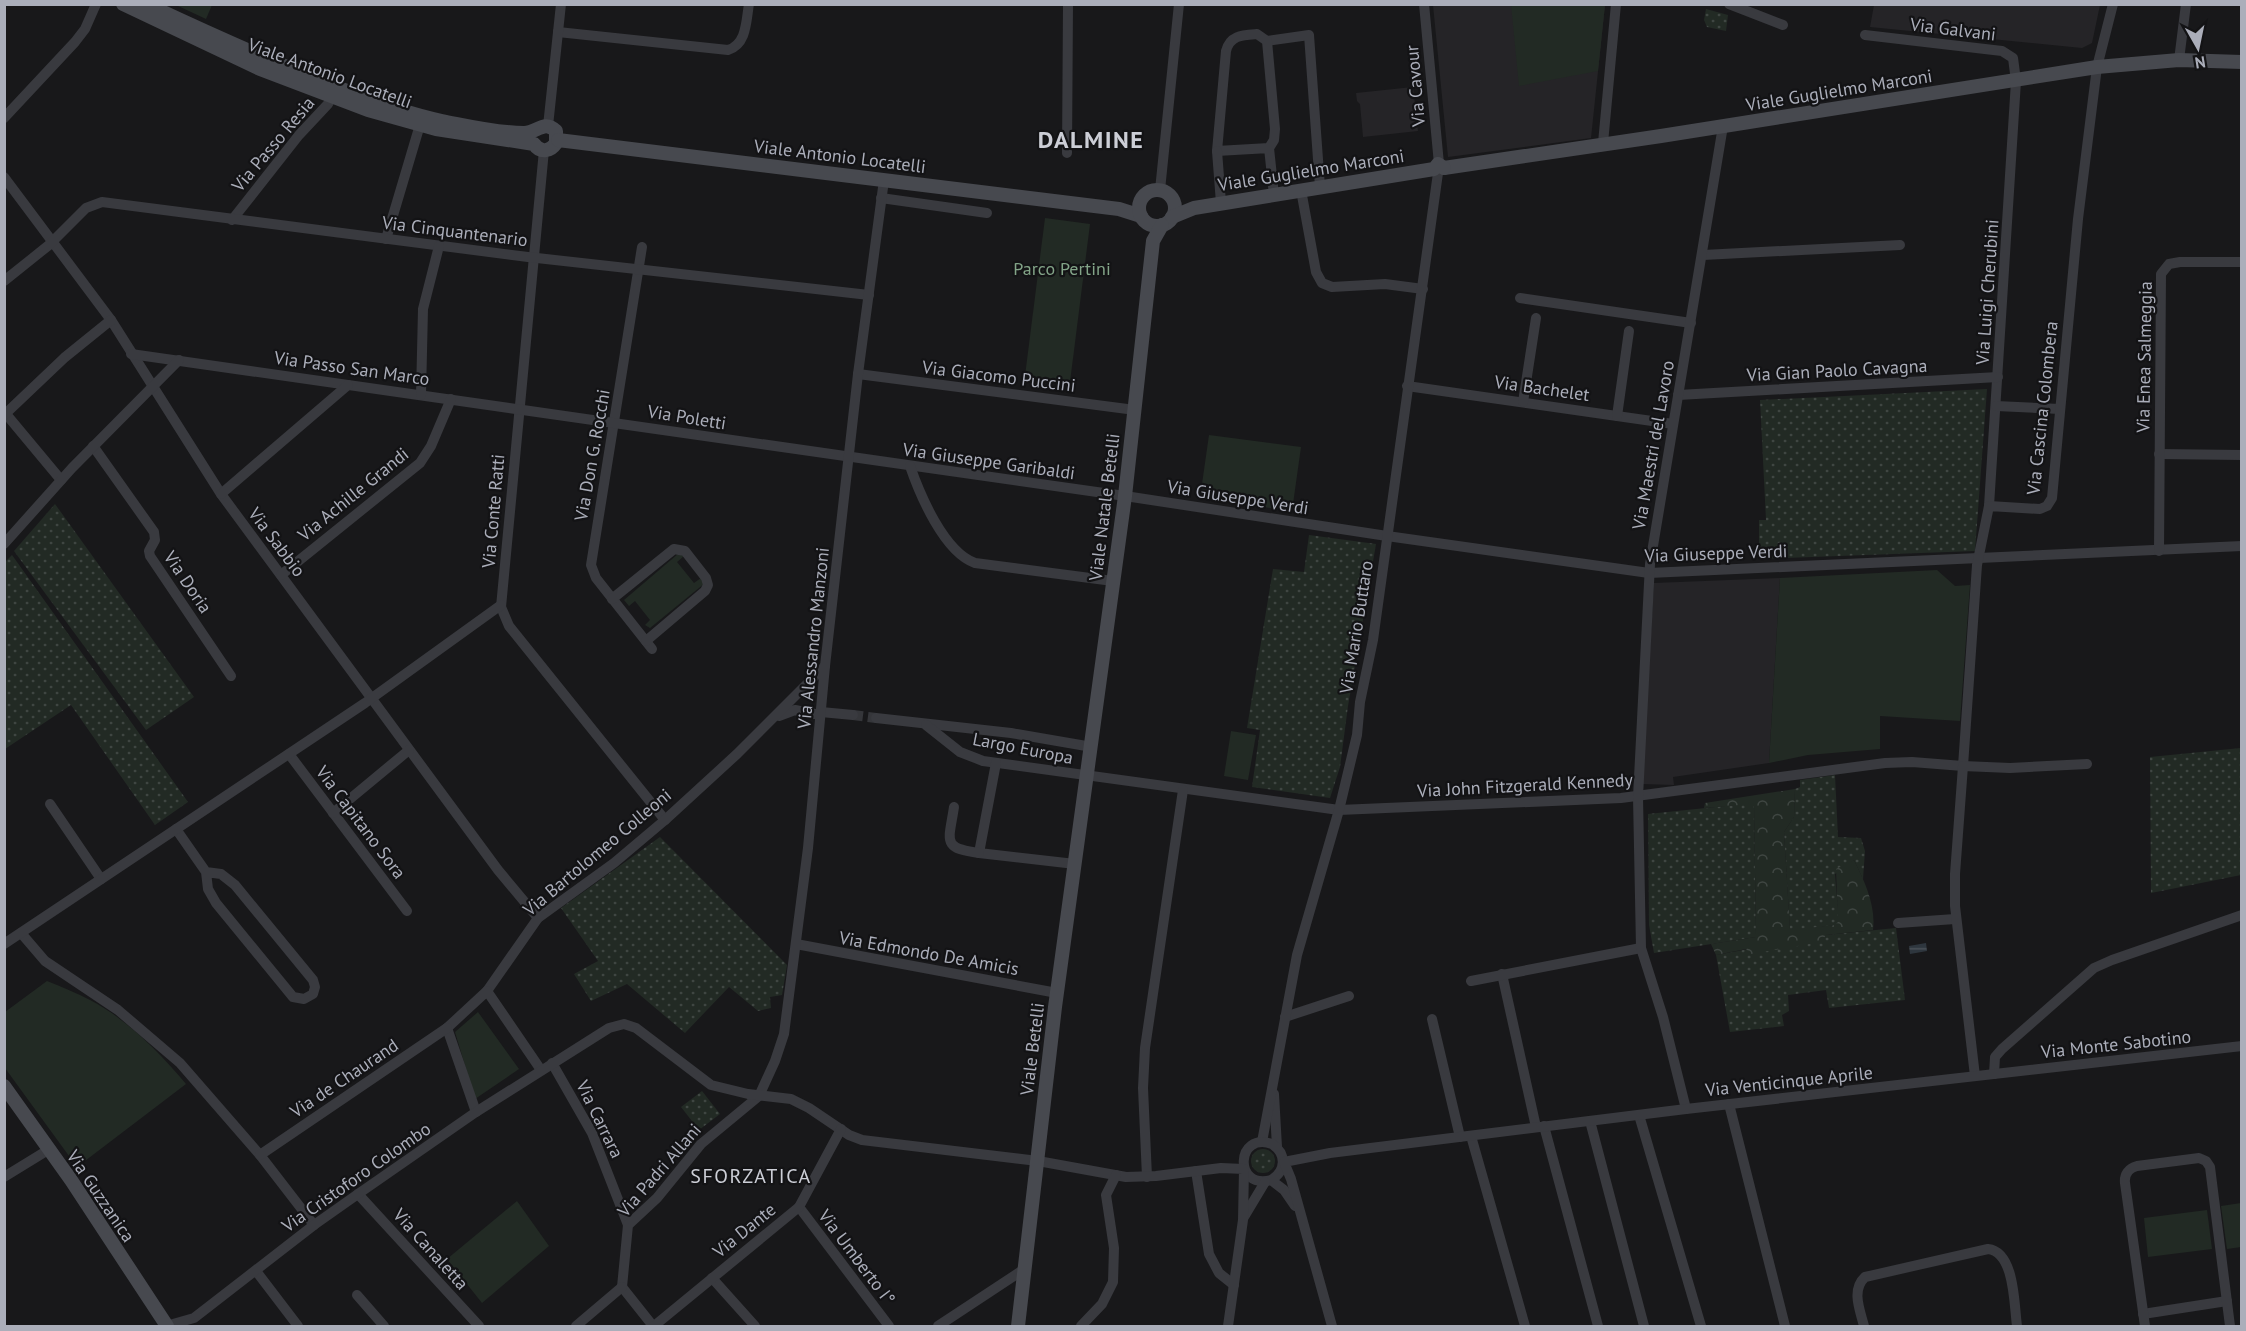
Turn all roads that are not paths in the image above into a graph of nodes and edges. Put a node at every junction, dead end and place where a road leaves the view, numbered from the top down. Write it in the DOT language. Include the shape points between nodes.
graph roads {
  1 [pos="96,4"];
  2 [pos="123,4"];
  3 [pos="146,4"];
  4 [pos="561,4"];
  5 [pos="749,4"];
  6 [pos="1068,4"];
  7 [pos="1179,4"];
  8 [pos="1424,4"];
  9 [pos="1616,4"];
  10 [pos="1729,4"];
  11 [pos="2113,4"];
  12 [pos="2186,4"];
  13 [pos="1783,25"];
  14 [pos="558,32"];
  15 [pos="1865,35"];
  16 [pos="1267,41"];
  17 [pos="2179,60"];
  18 [pos="2241,62"];
  19 [pos="2097,66"];
  20 [pos="2016,81"];
  21 [pos="334,92"];
  22 [pos="4,118"];
  23 [pos="421,121"];
  24 [pos="1723,126"];
  25 [pos="540,138"];
  26 [pos="1603,143"];
  27 [pos="1269,148"];
  28 [pos="1217,151"];
  29 [pos="1067,153"];
  30 [pos="1439,168"];
  31 [pos="4,177"];
  32 [pos="884,180"];
  33 [pos="1320,187"];
  34 [pos="1160,190"];
  35 [pos="1300,190"];
  36 [pos="1274,195"];
  37 [pos="881,198"];
  38 [pos="1221,203"];
  39 [pos="987,213"];
  40 [pos="1142,214"];
  41 [pos="1170,215"];
  42 [pos="232,220"];
  43 [pos="386,239"];
  44 [pos="53,241"];
  45 [pos="1153,241"];
  46 [pos="1900,245"];
  47 [pos="439,246"];
  48 [pos="642,247"];
  49 [pos="1703,255"];
  50 [pos="534,257"];
  51 [pos="2241,262"];
  52 [pos="638,269"];
  53 [pos="4,281"];
  54 [pos="1423,289"];
  55 [pos="868,295"];
  56 [pos="1520,298"];
  57 [pos="1536,318"];
  58 [pos="111,320"];
  59 [pos="1691,323"];
  60 [pos="1629,331"];
  61 [pos="131,354"];
  62 [pos="179,360"];
  63 [pos="858,374"];
  64 [pos="1998,377"];
  65 [pos="348,385"];
  66 [pos="1407,386"];
  67 [pos="152,388"];
  68 [pos="421,395"];
  69 [pos="1678,395"];
  70 [pos="451,399"];
  71 [pos="1523,402"];
  72 [pos="1996,406"];
  73 [pos="2060,409"];
  74 [pos="520,410"];
  75 [pos="1135,410"];
  76 [pos="5,414"];
  77 [pos="1617,416"];
  78 [pos="615,422"];
  79 [pos="1673,424"];
  80 [pos="93,446"];
  81 [pos="2158,454"];
  82 [pos="2241,455"];
  83 [pos="849,458"];
  84 [pos="910,466"];
  85 [pos="61,480"];
  86 [pos="221,494"];
  87 [pos="1125,496"];
  88 [pos="1989,506"];
  89 [pos="1387,536"];
  90 [pos="4,544"];
  91 [pos="2241,546"];
  92 [pos="2159,551"];
  93 [pos="1978,559"];
  94 [pos="1649,573"];
  95 [pos="281,574"];
  96 [pos="1113,581"];
  97 [pos="612,599"];
  98 [pos="501,605"];
  99 [pos="825,666"];
  100 [pos="231,676"];
  101 [pos="371,699"];
  102 [pos="820,713"];
  103 [pos="853,715"];
  104 [pos="876,718"];
  105 [pos="767,725"];
  106 [pos="926,725"];
  107 [pos="1092,747"];
  108 [pos="409,750"];
  109 [pos="289,754"];
  110 [pos="996,763"];
  111 [pos="2087,764"];
  112 [pos="1963,766"];
  113 [pos="1087,777"];
  114 [pos="1183,790"];
  115 [pos="1638,797"];
  116 [pos="50,804"];
  117 [pos="954,807"];
  118 [pos="1340,810"];
  119 [pos="333,813"];
  120 [pos="665,820"];
  121 [pos="176,830"];
  122 [pos="980,853"];
  123 [pos="1075,864"];
  124 [pos="207,872"];
  125 [pos="101,879"];
  126 [pos="407,910"];
  127 [pos="2241,915"];
  128 [pos="538,918"];
  129 [pos="1955,919"];
  130 [pos="1899,923"];
  131 [pos="21,933"];
  132 [pos="5,944"];
  133 [pos="796,944"];
  134 [pos="1641,948"];
  135 [pos="1502,974"];
  136 [pos="1471,981"];
  137 [pos="487,991"];
  138 [pos="1057,993"];
  139 [pos="1349,996"];
  140 [pos="1285,1017"];
  141 [pos="1432,1019"];
  142 [pos="447,1028"];
  143 [pos="2241,1046"];
  144 [pos="552,1063"];
  145 [pos="541,1070"];
  146 [pos="1994,1074"];
  147 [pos="1975,1076"];
  148 [pos="1273,1079"];
  149 [pos="4,1086"];
  150 [pos="759,1096"];
  151 [pos="1729,1104"];
  152 [pos="1686,1109"];
  153 [pos="476,1112"];
  154 [pos="1639,1114"];
  155 [pos="1590,1121"];
  156 [pos="1540,1127"];
  157 [pos="841,1130"];
  158 [pos="1466,1136"];
  159 [pos="1262,1142"];
  160 [pos="1277,1147"];
  161 [pos="48,1150"];
  162 [pos="260,1155"];
  163 [pos="1038,1161"];
  164 [pos="1284,1162"];
  165 [pos="1245,1169"];
  166 [pos="1196,1171"];
  167 [pos="1116,1175"];
  168 [pos="4,1177"];
  169 [pos="1147,1177"];
  170 [pos="1268,1181"];
  171 [pos="358,1194"];
  172 [pos="799,1207"];
  173 [pos="1301,1215"];
  174 [pos="1243,1220"];
  175 [pos="314,1225"];
  176 [pos="628,1225"];
  177 [pos="1026,1268"];
  178 [pos="256,1271"];
  179 [pos="712,1278"];
  180 [pos="1234,1286"];
  181 [pos="622,1287"];
  182 [pos="357,1295"];
  183 [pos="2227,1301"];
  184 [pos="2144,1314"];
  185 [pos="193,1322"];
  186 [pos="166,1326"];
  187 [pos="298,1326"];
  188 [pos="384,1326"];
  189 [pos="479,1326"];
  190 [pos="576,1326"];
  191 [pos="653,1326"];
  192 [pos="755,1326"];
  193 [pos="889,1326"];
  194 [pos="938,1326"];
  195 [pos="1018,1326"];
  196 [pos="1081,1326"];
  197 [pos="1228,1326"];
  198 [pos="1332,1326"];
  199 [pos="1525,1326"];
  200 [pos="1598,1326"];
  201 [pos="1644,1326"];
  202 [pos="1701,1326"];
  203 [pos="1785,1326"];
  204 [pos="1864,1326"];
  205 [pos="2017,1326"];
  206 [pos="2145,1326"];
  207 [pos="2229,1326"];
  1 -- 22 [label="street" via="75,42"];
  2 -- 21 [label="street, Viale Antonio Locatelli" via="242,60"];
  3 -- 21 [label="street, Viale Antonio Locatelli"];
  4 -- 14 [label="street, Via Conte Ratti"];
  5 -- 14 [label="street" via="739,44 732,49"];
  6 -- 29 [label="street"];
  7 -- 34 [label="street"];
  8 -- 30 [label="street, Via Cavour"];
  9 -- 26 [label="street"];
  10 -- 13 [label="street"];
  11 -- 19 [label="street, Via Cascina Colombera"];
  12 -- 17 [label="street"];
  14 -- 25 [label="street, Via Conte Ratti"];
  15 -- 20 [label="street, Via Galvani" via="2002,51 2013,58"];
  16 -- 27 [label="street" via="1275,129 1275,140"];
  16 -- 28 [label="street" via="1253,34 1234,37 1227,46"];
  16 -- 33 [label="street" via="1309,35"];
  17 -- 18 [label="street, Viale Guglielmo Marconi"];
  17 -- 19 [label="street, Viale Guglielmo Marconi"];
  19 -- 20 [label="street, Viale Guglielmo Marconi"];
  19 -- 73 [label="street, Via Cascina Colombera"];
  20 -- 24 [label="street, Viale Guglielmo Marconi"];
  20 -- 64 [label="street, Via Luigi Cherubini"];
  21 -- 23 [label="street, Viale Antonio Locatelli"];
  21 -- 42 [label="street, Via Passo Resia"];
  23 -- 25 [label="street, Viale Antonio Locatelli" via="462,134"];
  23 -- 43 [label="street"];
  24 -- 26 [label="street, Viale Guglielmo Marconi"];
  24 -- 49 [label="street, Via Maestri del Lavoro"];
  25 -- 32 [label="street, Viale Antonio Locatelli" via="556,131 558,140"];
  25 -- 50 [label="street, Via Conte Ratti"];
  26 -- 30 [label="street, Viale Guglielmo Marconi"];
  27 -- 28 [label="street"];
  27 -- 36 [label="street"];
  28 -- 38 [label="street"];
  30 -- 33 [label="street, Viale Guglielmo Marconi"];
  30 -- 54 [label="street, Via Mario Buttaro"];
  31 -- 44 [label="street, Via Sabbio"];
  32 -- 37 [label="street, Via Alessandro Manzoni"];
  32 -- 40 [label="street, Viale Antonio Locatelli"];
  33 -- 35 [label="street, Viale Guglielmo Marconi"];
  34 -- 40 [label="street" via="1148,192"];
  34 -- 41 [label="street" via="1170,196"];
  35 -- 36 [label="street, Viale Guglielmo Marconi"];
  35 -- 54 [label="street" via="1316,272 1322,283 1332,287 1385,284"];
  36 -- 38 [label="street, Viale Guglielmo Marconi"];
  37 -- 39 [label="street, Viale Antonio Locatelli"];
  37 -- 55 [label="street, Via Alessandro Manzoni"];
  38 -- 41 [label="street, Viale Guglielmo Marconi"];
  40 -- 41 [label="street" via="1154,226"];
  40 -- 45 [label="street, Viale Natale Betelli"];
  41 -- 45 [label="street, Viale Natale Betelli"];
  42 -- 43 [label="street, Via Cinquantenario"];
  42 -- 44 [label="street, Via Cinquantenario" via="98,203"];
  43 -- 47 [label="street, Via Cinquantenario"];
  44 -- 53 [label="street, Via Cinquantenario"];
  44 -- 58 [label="street, Via Sabbio"];
  45 -- 75 [label="street, Viale Natale Betelli"];
  46 -- 49 [label="street"];
  47 -- 50 [label="street, Via Cinquantenario"];
  47 -- 68 [label="street" via="423,309"];
  48 -- 52 [label="street, Via Don G. Rocchi"];
  49 -- 59 [label="street, Via Maestri del Lavoro"];
  50 -- 52 [label="street, Via Cinquantenario"];
  50 -- 74 [label="street, Via Conte Ratti"];
  51 -- 81 [label="street, Via Enea Salmeggia" via="2180,262 2169,264 2162,271"];
  52 -- 55 [label="street, Via Cinquantenario"];
  52 -- 78 [label="street, Via Don G. Rocchi"];
  54 -- 66 [label="street, Via Mario Buttaro"];
  55 -- 63 [label="street, Via Alessandro Manzoni"];
  56 -- 59 [label="street"];
  57 -- 71 [label="street"];
  58 -- 61 [label="street, Via Sabbio"];
  58 -- 76 [label="street"];
  59 -- 69 [label="street, Via Maestri del Lavoro"];
  60 -- 77 [label="street"];
  61 -- 62 [label="street, Via Passo San Marco"];
  61 -- 67 [label="street, Via Sabbio"];
  62 -- 65 [label="street, Via Passo San Marco"];
  62 -- 67 [label="street"];
  63 -- 75 [label="street, Via Giacomo Puccini"];
  63 -- 83 [label="street, Via Alessandro Manzoni"];
  64 -- 69 [label="street, Via Gian Paolo Cavagna"];
  64 -- 72 [label="street, Via Luigi Cherubini"];
  65 -- 68 [label="street, Via Passo San Marco"];
  65 -- 86 [label="street"];
  66 -- 71 [label="street, Via Bachelet"];
  66 -- 89 [label="street, Via Mario Buttaro"];
  67 -- 80 [label="street"];
  67 -- 86 [label="street, Via Sabbio"];
  68 -- 70 [label="street, Via Passo San Marco"];
  69 -- 79 [label="street, Via Maestri del Lavoro"];
  70 -- 74 [label="street, Via Passo San Marco"];
  70 -- 95 [label="street, Via Achille Grandi" via="420,463"];
  71 -- 77 [label="street, Via Bachelet"];
  72 -- 73 [label="street"];
  72 -- 88 [label="street, Via Luigi Cherubini"];
  73 -- 88 [label="street, Via Cascina Colombera" via="2050,504 2038,509"];
  74 -- 78 [label="street, Via Poletti"];
  74 -- 98 [label="street, Via Conte Ratti"];
  75 -- 87 [label="street, Viale Natale Betelli"];
  76 -- 85 [label="street"];
  77 -- 79 [label="street, Via Bachelet"];
  78 -- 83 [label="street, Via Poletti"];
  78 -- 97 [label="street, Via Don G. Rocchi" via="591,562 593,573"];
  79 -- 94 [label="street, Via Maestri del Lavoro"];
  80 -- 85 [label="street"];
  80 -- 100 [label="street, Via Doria" via="153,529 156,537 150,556"];
  81 -- 82 [label="street, Via Enea Salmeggia"];
  81 -- 92 [label="street, Via Enea Salmeggia"];
  83 -- 84 [label="street, Via Giuseppe Garibaldi"];
  83 -- 99 [label="street, Via Alessandro Manzoni"];
  84 -- 87 [label="street, Via Giuseppe Garibaldi"];
  84 -- 96 [label="street" via="929,512 967,560"];
  85 -- 90 [label="street"];
  86 -- 95 [label="street, Via Sabbio"];
  87 -- 89 [label="street, Via Giuseppe Verdi"];
  87 -- 96 [label="street, Viale Natale Betelli"];
  88 -- 93 [label="street"];
  89 -- 94 [label="street, Via Giuseppe Verdi"];
  89 -- 118 [label="street, Via Mario Buttaro" via="1357,735"];
  91 -- 92 [label="street, Via Giuseppe Verdi"];
  92 -- 93 [label="street, Via Giuseppe Verdi"];
  93 -- 94 [label="street, Via Giuseppe Verdi"];
  93 -- 112 [label="street"];
  94 -- 115 [label="street, Via Maestri del Lavoro"];
  95 -- 101 [label="street, Via Sabbio"];
  96 -- 107 [label="street, Viale Natale Betelli"];
  97 -- 97 [label="street, Via Don G. Rocchi" via="674,549 685,552 708,585 649,645"];
  98 -- 101 [label="street"];
  98 -- 120 [label="street" via="507,624"];
  99 -- 102 [label="street, Via Alessandro Manzoni"];
  99 -- 105 [label="street, Via Bartolomeo Colleoni"];
  101 -- 108 [label="street, Via Sabbio"];
  101 -- 109 [label="street"];
  102 -- 103 [label="street"];
  102 -- 105 [label="street, Via Bartolomeo Colleoni" via="791,711"];
  102 -- 133 [label="street, Via Alessandro Manzoni"];
  104 -- 106 [label="street, Largo Europa"];
  105 -- 120 [label="street, Via Bartolomeo Colleoni"];
  106 -- 107 [label="street, Largo Europa"];
  106 -- 110 [label="street, Largo Europa" via="962,754"];
  107 -- 113 [label="street, Viale Natale Betelli"];
  108 -- 119 [label="street"];
  108 -- 128 [label="street, Via Sabbio"];
  109 -- 119 [label="street, Via Capitano Sora"];
  109 -- 121 [label="street"];
  110 -- 113 [label="street, Largo Europa"];
  110 -- 122 [label="street"];
  111 -- 112 [label="street"];
  112 -- 115 [label="street, Via John Fitzgerald Kennedy" via="1912,762 1868,765"];
  112 -- 129 [label="street"];
  113 -- 114 [label="street, Via John Fitzgerald Kennedy"];
  113 -- 123 [label="street, Viale Betelli"];
  114 -- 118 [label="street, Via John Fitzgerald Kennedy"];
  114 -- 169 [label="street" via="1145,1048"];
  115 -- 118 [label="street, Via John Fitzgerald Kennedy"];
  115 -- 134 [label="street, Via Maestri del Lavoro"];
  116 -- 125 [label="street"];
  117 -- 122 [label="street" via="949,838 952,846"];
  118 -- 140 [label="street, Via Mario Buttaro" via="1297,956"];
  119 -- 126 [label="street, Via Capitano Sora"];
  120 -- 128 [label="street, Via Bartolomeo Colleoni"];
  121 -- 124 [label="street"];
  121 -- 125 [label="street"];
  122 -- 123 [label="street"];
  123 -- 138 [label="street, Viale Betelli"];
  124 -- 124 [label="street" via="207,889 213,898 293,997 304,999 311,995 314,982 234,885 221,874"];
  125 -- 131 [label="street"];
  127 -- 146 [label="street" via="2094,968 2002,1049 1995,1057"];
  128 -- 137 [label="street, Via Bartolomeo Colleoni"];
  129 -- 130 [label="street"];
  129 -- 147 [label="street"];
  131 -- 132 [label="street"];
  131 -- 162 [label="street" via="45,961 118,1010 170,1054"];
  133 -- 138 [label="street, Via Edmondo De Amicis"];
  133 -- 150 [label="street, Via Alessandro Manzoni" via="784,1034"];
  134 -- 135 [label="street"];
  134 -- 152 [label="street, Via Maestri del Lavoro"];
  135 -- 136 [label="street"];
  135 -- 156 [label="street"];
  137 -- 142 [label="street, Via Bartolomeo Colleoni"];
  137 -- 145 [label="street"];
  138 -- 163 [label="street, Viale Betelli"];
  139 -- 140 [label="street"];
  140 -- 148 [label="street, Via Mario Buttaro"];
  141 -- 158 [label="street"];
  142 -- 153 [label="street"];
  142 -- 162 [label="street, Via de Chaurand"];
  143 -- 146 [label="street, Via Monte Sabotino"];
  144 -- 145 [label="street, Via Cristoforo Colombo"];
  144 -- 150 [label="street, Via Cristoforo Colombo" via="612,1026 627,1024 711,1085"];
  144 -- 176 [label="street, Via Carrara" via="596,1141"];
  145 -- 153 [label="street, Via Cristoforo Colombo"];
  146 -- 147 [label="street, Via Venticinque Aprile"];
  147 -- 151 [label="street, Via Venticinque Aprile"];
  148 -- 159 [label="street"];
  148 -- 160 [label="street"];
  149 -- 161 [label="street, Via Guzzanica"];
  150 -- 157 [label="street" via="778,1096 804,1105"];
  150 -- 176 [label="street, Via Padri Allani" via="701,1144 657,1198"];
  151 -- 152 [label="street, Via Venticinque Aprile"];
  151 -- 203 [label="street"];
  152 -- 154 [label="street, Via Venticinque Aprile"];
  153 -- 171 [label="street, Via Cristoforo Colombo"];
  154 -- 155 [label="street, Via Venticinque Aprile"];
  154 -- 202 [label="street"];
  155 -- 156 [label="street, Via Venticinque Aprile"];
  155 -- 201 [label="street"];
  156 -- 158 [label="street, Via Venticinque Aprile"];
  156 -- 200 [label="street"];
  157 -- 163 [label="street" via="870,1142"];
  157 -- 172 [label="street, Via Dante"];
  158 -- 164 [label="street, Via Venticinque Aprile"];
  158 -- 199 [label="street"];
  159 -- 160 [label="street"];
  159 -- 165 [label="street" via="1246,1151"];
  160 -- 164 [label="street"];
  161 -- 168 [label="street"];
  161 -- 186 [label="street, Via Guzzanica"];
  162 -- 175 [label="street"];
  163 -- 167 [label="street"];
  163 -- 177 [label="street, Viale Betelli"];
  164 -- 170 [label="street" via="1280,1173"];
  164 -- 173 [label="street"];
  165 -- 166 [label="street"];
  165 -- 170 [label="street" via="1253,1179"];
  165 -- 174 [label="street"];
  166 -- 169 [label="street"];
  166 -- 180 [label="street" via="1209,1254 1217,1271"];
  167 -- 169 [label="street"];
  167 -- 196 [label="street" via="1107,1195 1113,1282 1102,1304"];
  170 -- 173 [label="street" via="1284,1190"];
  170 -- 174 [label="street"];
  171 -- 175 [label="street, Via Cristoforo Colombo"];
  171 -- 189 [label="street, Via Canaletta"];
  172 -- 179 [label="street, Via Dante"];
  172 -- 193 [label="street, Via Umberto I°"];
  173 -- 198 [label="street"];
  174 -- 180 [label="street"];
  175 -- 178 [label="street, Via Cristoforo Colombo"];
  176 -- 181 [label="street, Via Padri Allani"];
  177 -- 194 [label="street"];
  177 -- 195 [label="street, Viale Betelli"];
  178 -- 185 [label="street, Via Cristoforo Colombo"];
  178 -- 187 [label="street"];
  179 -- 191 [label="street, Via Dante"];
  179 -- 192 [label="street"];
  180 -- 197 [label="street"];
  181 -- 190 [label="street"];
  181 -- 191 [label="street"];
  182 -- 188 [label="street"];
  183 -- 184 [label="street"];
  183 -- 184 [label="street" via="2208,1163 2199,1158 2137,1166 2128,1171 2125,1180"];
  183 -- 207 [label="street"];
  184 -- 206 [label="street"];
  185 -- 186 [label="street, Via Cristoforo Colombo"];
  204 -- 205 [label="street" via="1857,1292 1865,1277 1988,1249 1999,1253 2007,1264"];
}
